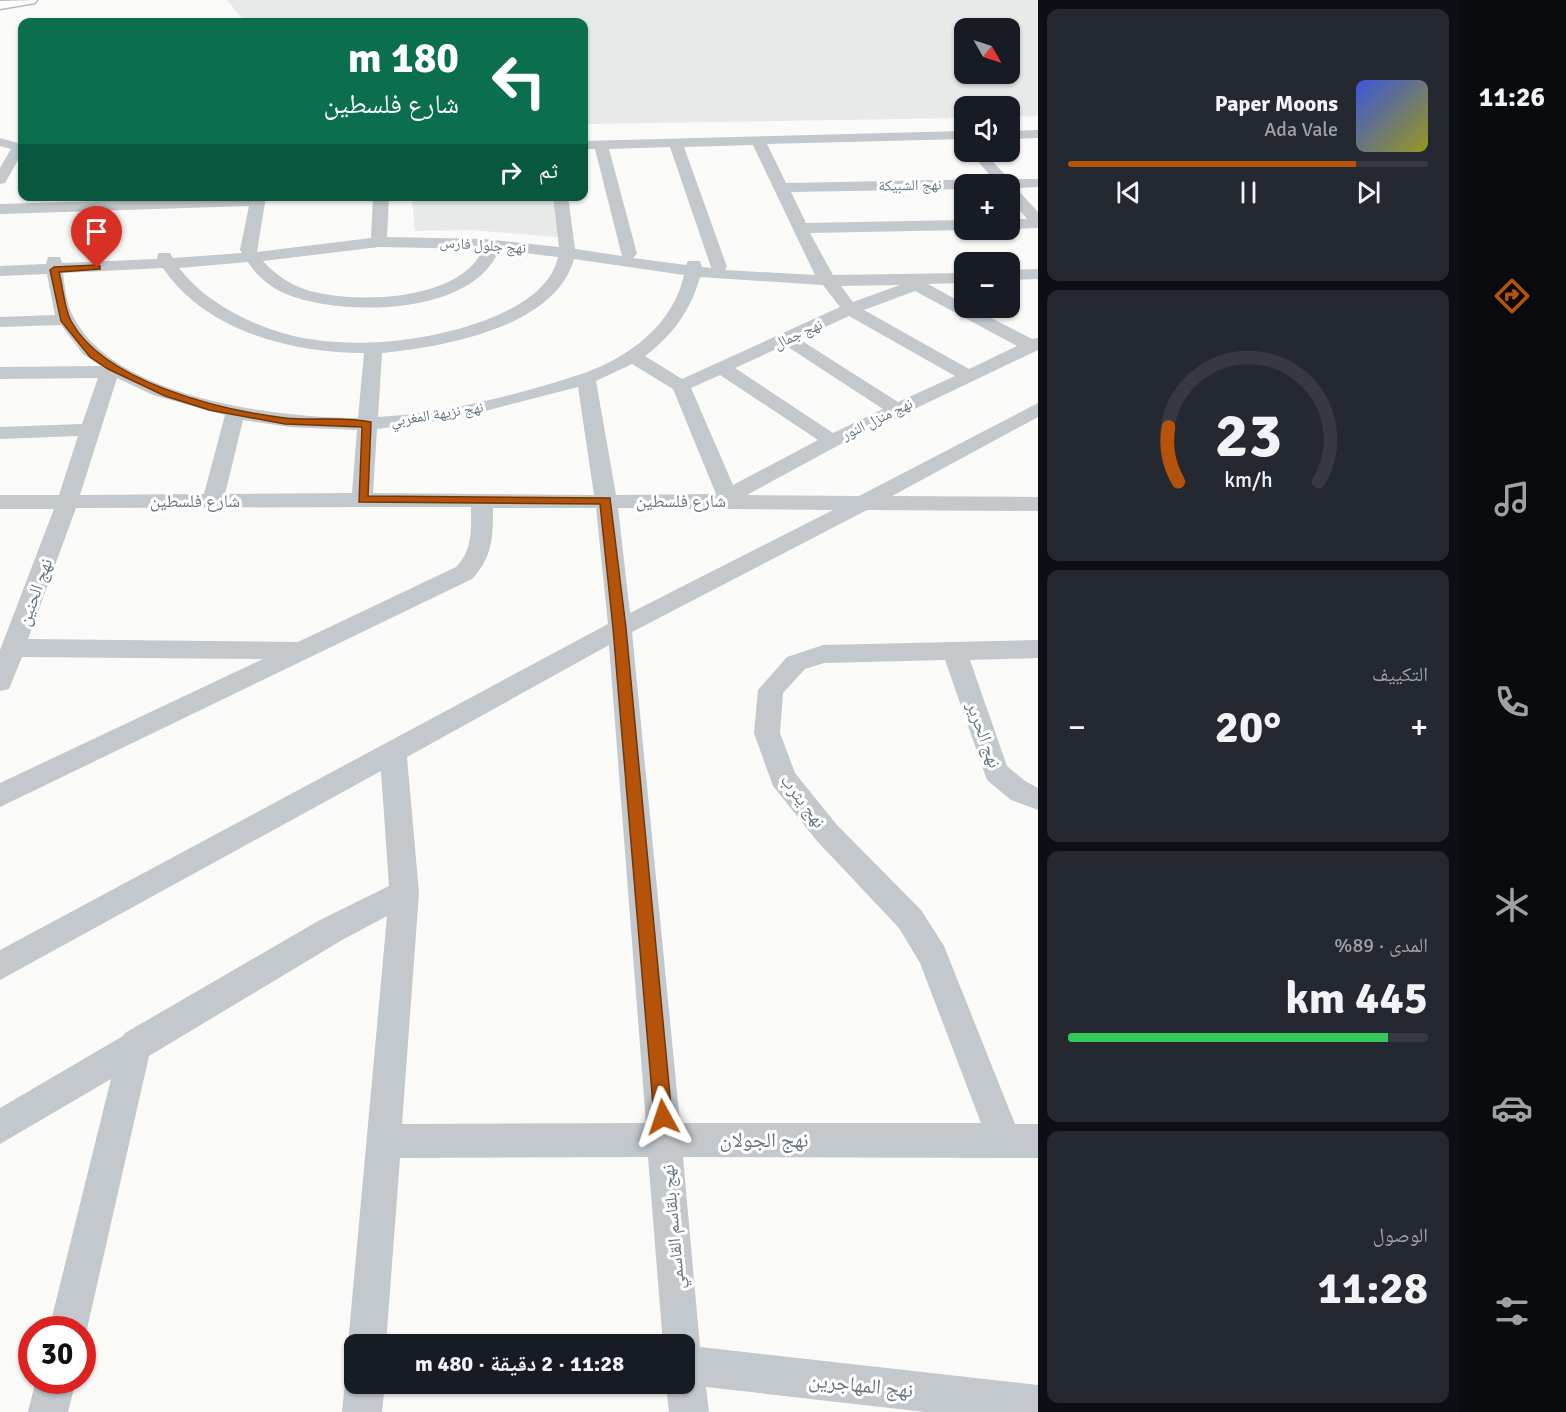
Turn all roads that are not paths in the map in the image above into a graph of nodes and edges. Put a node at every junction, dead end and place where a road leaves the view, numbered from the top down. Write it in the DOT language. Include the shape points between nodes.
graph roads {
  1 [pos="30,0"];
  2 [pos="0,5"];
  3 [pos="1038,134"];
  4 [pos="954,135"];
  5 [pos="1020,135"];
  6 [pos="0,142"];
  7 [pos="759,142"];
  8 [pos="676,144"];
  9 [pos="588,145"];
  10 [pos="600,145"];
  11 [pos="17,154"];
  12 [pos="986,162"];
  13 [pos="996,174"];
  14 [pos="0,180"];
  15 [pos="1038,183"];
  16 [pos="1020,185"];
  17 [pos="954,186"];
  18 [pos="782,188"];
  19 [pos="155,201"];
  20 [pos="259,201"];
  21 [pos="381,201"];
  22 [pos="561,201"];
  23 [pos="1020,202"];
  24 [pos="0,209"];
  25 [pos="1038,223"];
  26 [pos="1020,224"];
  27 [pos="954,225"];
  28 [pos="802,228"];
  29 [pos="379,238"];
  30 [pos="471,243"];
  31 [pos="493,245"];
  32 [pos="256,250"];
  33 [pos="567,250"];
  34 [pos="629,254"];
  35 [pos="165,260"];
  36 [pos="0,262"];
  37 [pos="54,265"];
  38 [pos="1038,266"];
  39 [pos="719,267"];
  40 [pos="1020,267"];
  41 [pos="693,268"];
  42 [pos="954,270"];
  43 [pos="0,271"];
  44 [pos="1038,274"];
  45 [pos="1020,275"];
  46 [pos="825,277"];
  47 [pos="954,279"];
  48 [pos="913,282"];
  49 [pos="850,309"];
  50 [pos="66,321"];
  51 [pos="0,322"];
  52 [pos="786,339"];
  53 [pos="1035,344"];
  54 [pos="373,348"];
  55 [pos="633,357"];
  56 [pos="722,368"];
  57 [pos="111,370"];
  58 [pos="0,373"];
  59 [pos="969,376"];
  60 [pos="586,378"];
  61 [pos="681,386"];
  62 [pos="1038,409"];
  63 [pos="897,410"];
  64 [pos="235,413"];
  65 [pos="367,424"];
  66 [pos="90,430"];
  67 [pos="0,433"];
  68 [pos="832,441"];
  69 [pos="723,499"];
  70 [pos="363,500"];
  71 [pos="213,501"];
  72 [pos="606,501"];
  73 [pos="0,502"];
  74 [pos="863,503"];
  75 [pos="1038,504"];
  76 [pos="64,509"];
  77 [pos="482,509"];
  78 [pos="620,628"];
  79 [pos="15,648"];
  80 [pos="1038,649"];
  81 [pos="301,650"];
  82 [pos="954,650"];
  83 [pos="0,682"];
  84 [pos="393,752"];
  85 [pos="0,796"];
  86 [pos="1038,799"];
  87 [pos="404,893"];
  88 [pos="0,966"];
  89 [pos="136,1044"];
  90 [pos="0,1127"];
  91 [pos="665,1140"];
  92 [pos="383,1141"];
  93 [pos="1022,1141"];
  94 [pos="71,1316"];
  95 [pos="369,1334"];
  96 [pos="681,1334"];
  97 [pos="695,1365"];
  98 [pos="52,1394"];
  99 [pos="363,1394"];
  100 [pos="687,1394"];
  101 [pos="1038,1405"];
  102 [pos="48,1412"];
  103 [pos="362,1412"];
  104 [pos="689,1412"];
  1 -- 2 [label="highway"];
  3 -- 5 [label="street"];
  4 -- 7 [label="street"];
  6 -- 11 [label="street"];
  7 -- 8 [label="street"];
  7 -- 18 [label="street"];
  8 -- 10 [label="street"];
  8 -- 39 [label="street"];
  9 -- 10 [label="street"];
  10 -- 34 [label="street"];
  11 -- 14 [label="street"];
  12 -- 13 [label="street"];
  15 -- 16 [label="street, نهج الشبيكة"];
  17 -- 18 [label="street, نهج الشبيكة"];
  18 -- 28 [label="street"];
  19 -- 24 [label="street"];
  20 -- 32 [label="street"];
  21 -- 29 [label="street"];
  22 -- 33 [label="street"];
  23 -- 25 [label="street"];
  25 -- 26 [label="street"];
  27 -- 28 [label="street"];
  28 -- 46 [label="street"];
  29 -- 30 [label="street, نهج جلول فارس"];
  29 -- 32 [label="street, نهج جلول فارس"];
  29 -- 33 [label="street, نهج جلول فارس" via="486,237"];
  30 -- 31 [label="street, نهج جلول فارس"];
  30 -- 32 [label="street" via="469,260 451,275 421,287 357,295 312,287 284,273"];
  31 -- 32 [label="street" via="487,262 460,282 440,291 386,302 345,302 298,292 271,278"];
  31 -- 33 [label="street, نهج جلول فارس"];
  32 -- 35 [label="street, نهج جلول فارس"];
  33 -- 34 [label="street, نهج جلول فارس"];
  33 -- 41 [label="street, نهج جلول فارس"];
  33 -- 54 [label="street" via="553,285 509,316 470,332 427,343"];
  34 -- 41 [label="street, نهج جلول فارس"];
  35 -- 37 [label="street, نهج جلول فارس"];
  35 -- 54 [label="street" via="191,292 244,326 280,338"];
  36 -- 37 [label="street, نهج جلول فارس"];
  37 -- 43 [label="street, نهج جلول فارس"];
  37 -- 50 [label="street, نهج نزيهة المغربي"];
  38 -- 40 [label="street"];
  39 -- 41 [label="street, نهج جلول فارس"];
  39 -- 46 [label="street, نهج جلول فارس"];
  41 -- 46 [label="street, نهج جلول فارس"];
  41 -- 55 [label="street, نهج نزيهة المغربي" via="686,298 678,312"];
  42 -- 46 [label="street, نهج جلول فارس"];
  44 -- 45 [label="street"];
  46 -- 48 [label="street, نهج جلول فارس"];
  46 -- 49 [label="street"];
  47 -- 48 [label="street, نهج جلول فارس"];
  48 -- 49 [label="street, نهج جمال"];
  48 -- 53 [label="street"];
  49 -- 52 [label="street, نهج جمال"];
  49 -- 59 [label="street"];
  50 -- 51 [label="street"];
  50 -- 57 [label="street, نهج نزيهة المغربي"];
  52 -- 56 [label="street, نهج جمال"];
  52 -- 63 [label="street"];
  53 -- 59 [label="street, نهج منزل النور"];
  54 -- 65 [label="street"];
  55 -- 60 [label="street, نهج نزيهة المغربي"];
  55 -- 61 [label="street"];
  56 -- 61 [label="street, نهج جمال"];
  56 -- 68 [label="street"];
  57 -- 58 [label="street"];
  57 -- 64 [label="street, نهج نزيهة المغربي" via="169,394"];
  57 -- 66 [label="street, نهج الحنين"];
  59 -- 63 [label="street, نهج منزل النور"];
  60 -- 65 [label="street, نهج نزيهة المغربي" via="508,402 446,415"];
  60 -- 72 [label="street, نهج بلقاسم القاسمي"];
  61 -- 69 [label="street"];
  62 -- 74 [label="street"];
  63 -- 68 [label="street, نهج منزل النور"];
  64 -- 65 [label="street, نهج نزيهة المغربي" via="285,421"];
  64 -- 71 [label="street"];
  65 -- 70 [label="street"];
  66 -- 67 [label="street"];
  66 -- 76 [label="street, نهج الحنين"];
  68 -- 69 [label="street, نهج منزل النور"];
  69 -- 72 [label="street, شارع فلسطين"];
  69 -- 74 [label="street, شارع فلسطين"];
  70 -- 71 [label="street, شارع فلسطين"];
  70 -- 77 [label="street, شارع فلسطين"];
  71 -- 76 [label="street, شارع فلسطين"];
  72 -- 77 [label="street, شارع فلسطين"];
  72 -- 78 [label="street, نهج بلقاسم القاسمي"];
  73 -- 76 [label="street, شارع فلسطين"];
  74 -- 75 [label="street, شارع فلسطين"];
  74 -- 78 [label="street"];
  76 -- 77 [label="street"];
  76 -- 79 [label="street, نهج الحنين"];
  77 -- 81 [label="street" via="480,555 464,573"];
  78 -- 84 [label="street"];
  78 -- 91 [label="street, نهج بلقاسم القاسمي"];
  79 -- 81 [label="street"];
  79 -- 83 [label="street, نهج الحنين"];
  80 -- 82 [label="street, نهج يثرب"];
  81 -- 85 [label="street"];
  82 -- 86 [label="street, نهج الحرير" via="996,772 1008,785"];
  82 -- 93 [label="street, نهج يثرب" via="823,654 796,663 771,690 767,733 783,778 827,833 910,919 933,956"];
  84 -- 87 [label="street"];
  84 -- 88 [label="street"];
  87 -- 89 [label="street" via="331,930"];
  87 -- 92 [label="street"];
  89 -- 90 [label="street"];
  89 -- 94 [label="street"];
  91 -- 92 [label="street, نهج الجولان"];
  91 -- 93 [label="street, نهج الجولان"];
  91 -- 96 [label="street, نهج بلقاسم القاسمي"];
  92 -- 95 [label="street"];
  97 -- 101 [label="street, نهج المهاجرين"];
  98 -- 102 [label="street"];
  99 -- 103 [label="street"];
  100 -- 104 [label="street"];
}
